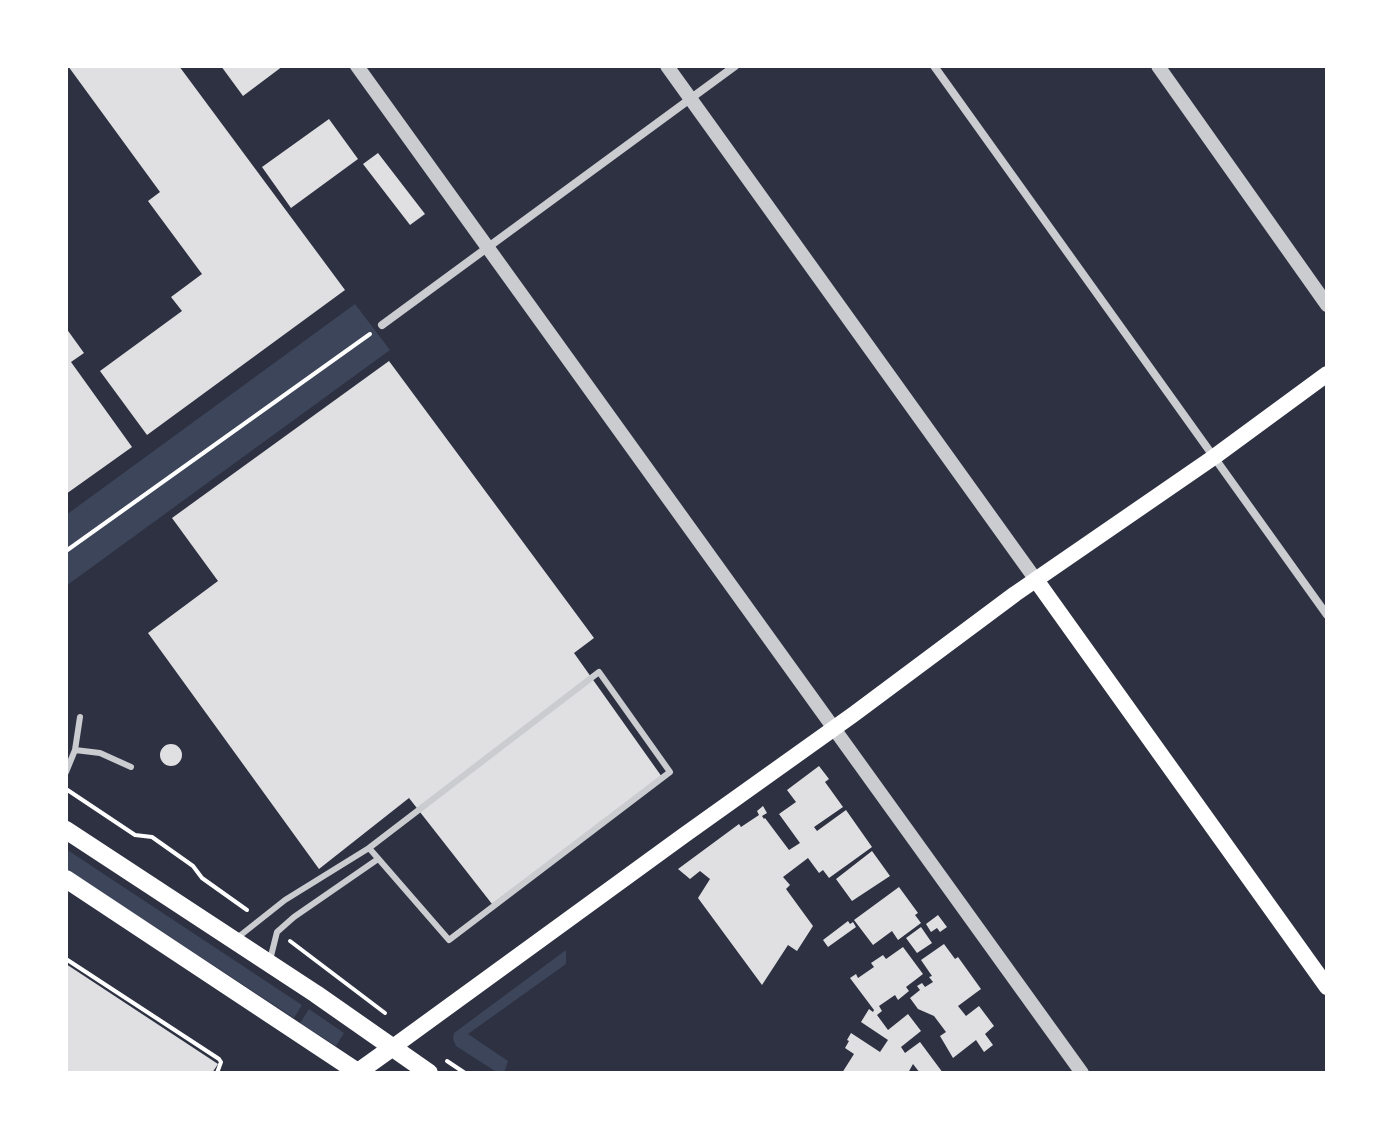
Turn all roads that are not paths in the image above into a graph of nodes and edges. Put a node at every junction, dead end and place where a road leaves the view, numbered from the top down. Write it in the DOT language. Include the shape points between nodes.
graph roads {
  1 [pos="357,66"];
  2 [pos="667,66"];
  3 [pos="735,66"];
  4 [pos="934,66"];
  5 [pos="1158,66"];
  6 [pos="691,99"];
  7 [pos="488,248"];
  8 [pos="1327,305"];
  9 [pos="382,325"];
  10 [pos="1327,374"];
  11 [pos="1214,457"];
  12 [pos="1036,580"];
  13 [pos="1327,615"];
  14 [pos="80,717"];
  15 [pos="833,728"];
  16 [pos="75,750"];
  17 [pos="131,767"];
  18 [pos="66,772"];
  19 [pos="66,830"];
  20 [pos="369,848"];
  21 [pos="378,859"];
  22 [pos="66,879"];
  23 [pos="234,940"];
  24 [pos="269,963"];
  25 [pos="1327,987"];
  26 [pos="393,1047"];
  27 [pos="358,1073"];
  28 [pos="429,1073"];
  29 [pos="1082,1073"];
  1 -- 7 [label="street"];
  2 -- 6 [label="street"];
  3 -- 6 [label="street"];
  4 -- 11 [label="street"];
  5 -- 8 [label="street"];
  6 -- 7 [label="street"];
  6 -- 12 [label="street"];
  7 -- 9 [label="street"];
  7 -- 15 [label="street"];
  10 -- 11 [label="main road"];
  11 -- 12 [label="main road"];
  11 -- 13 [label="street"];
  12 -- 15 [label="main road"];
  12 -- 25 [label="main road"];
  14 -- 16 [label="lane"];
  15 -- 26 [label="main road"];
  15 -- 29 [label="street"];
  16 -- 17 [label="lane" via="100,753"];
  16 -- 18 [label="lane"];
  19 -- 23 [label="main road"];
  20 -- 21 [label="lane"];
  20 -- 21 [label="lane" via="599,672 670,772 449,940"];
  20 -- 23 [label="lane" via="285,900"];
  21 -- 24 [label="lane" via="277,932"];
  22 -- 27 [label="main road"];
  23 -- 24 [label="main road"];
  24 -- 26 [label="main road"];
  26 -- 27 [label="main road"];
  26 -- 28 [label="main road"];
}
